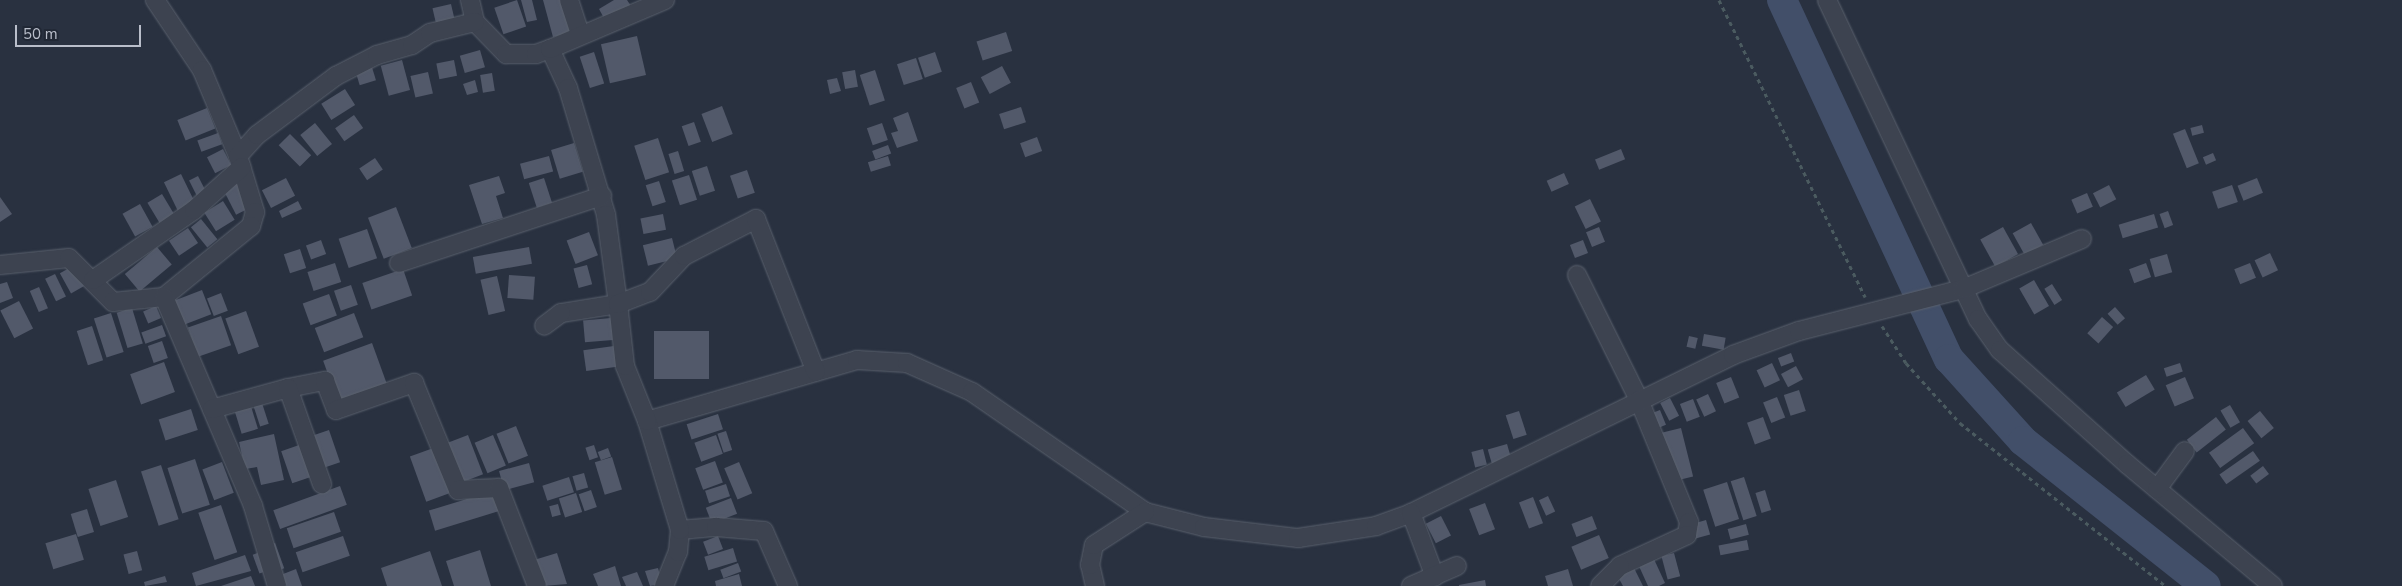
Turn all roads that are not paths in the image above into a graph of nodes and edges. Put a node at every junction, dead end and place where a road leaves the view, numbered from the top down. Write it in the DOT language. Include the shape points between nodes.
graph roads {
  1 [pos="155,0"];
  2 [pos="470,0"];
  3 [pos="569,0"];
  4 [pos="665,0"];
  5 [pos="1827,0"];
  6 [pos="475,22"];
  7 [pos="580,34"];
  8 [pos="550,49"];
  9 [pos="240,162"];
  10 [pos="602,196"];
  11 [pos="2082,239"];
  12 [pos="399,263"];
  13 [pos="0,265"];
  14 [pos="1577,275"];
  15 [pos="93,280"];
  16 [pos="1961,289"];
  17 [pos="164,297"];
  18 [pos="618,304"];
  19 [pos="544,326"];
  20 [pos="816,372"];
  21 [pos="288,388"];
  22 [pos="1639,400"];
  23 [pos="212,409"];
  24 [pos="647,420"];
  25 [pos="2185,451"];
  26 [pos="322,484"];
  27 [pos="2158,489"];
  28 [pos="1145,512"];
  29 [pos="1411,514"];
  30 [pos="680,530"];
  31 [pos="1457,566"];
  32 [pos="1435,577"];
  33 [pos="277,586"];
  34 [pos="537,586"];
  35 [pos="664,586"];
  36 [pos="788,586"];
  37 [pos="1095,586"];
  38 [pos="1410,586"];
  39 [pos="1600,586"];
  40 [pos="2273,586"];
  1 -- 9 [label="street" via="202,70"];
  2 -- 6 [label="street"];
  3 -- 7 [label="street"];
  4 -- 7 [label="street"];
  5 -- 16 [label="street"];
  6 -- 8 [label="street" via="506,54 536,54"];
  6 -- 9 [label="street" via="430,33 412,45 377,55 336,76 284,113"];
  7 -- 8 [label="street"];
  8 -- 10 [label="street" via="568,88"];
  9 -- 15 [label="street" via="194,210"];
  9 -- 17 [label="street" via="255,212 251,226"];
  10 -- 12 [label="street"];
  10 -- 18 [label="street" via="614,253"];
  11 -- 16 [label="street"];
  13 -- 15 [label="street" via="69,258"];
  14 -- 22 [label="street"];
  15 -- 17 [label="street" via="113,302"];
  16 -- 22 [label="street" via="1799,331 1733,355"];
  16 -- 27 [label="street" via="2000,350"];
  17 -- 23 [label="street"];
  18 -- 19 [label="street" via="562,313"];
  18 -- 20 [label="street" via="650,292 684,256 756,219"];
  18 -- 24 [label="street" via="625,366"];
  20 -- 24 [label="street"];
  20 -- 28 [label="street" via="857,360 907,363 944,378 972,392"];
  21 -- 23 [label="street"];
  21 -- 26 [label="street"];
  21 -- 34 [label="street" via="325,381 336,410 414,383 458,490 499,488"];
  22 -- 29 [label="street" via="1462,492"];
  22 -- 39 [label="street" via="1690,531 1666,548 1620,566"];
  23 -- 33 [label="street" via="254,506"];
  24 -- 30 [label="street"];
  25 -- 27 [label="street"];
  27 -- 40 [label="street"];
  28 -- 29 [label="street" via="1204,527 1298,538 1376,526"];
  28 -- 37 [label="street" via="1094,545 1090,565"];
  29 -- 32 [label="street"];
  30 -- 35 [label="street" via="678,552"];
  30 -- 36 [label="street" via="716,527 764,532"];
  31 -- 32 [label="street"];
  32 -- 38 [label="street"];
}
